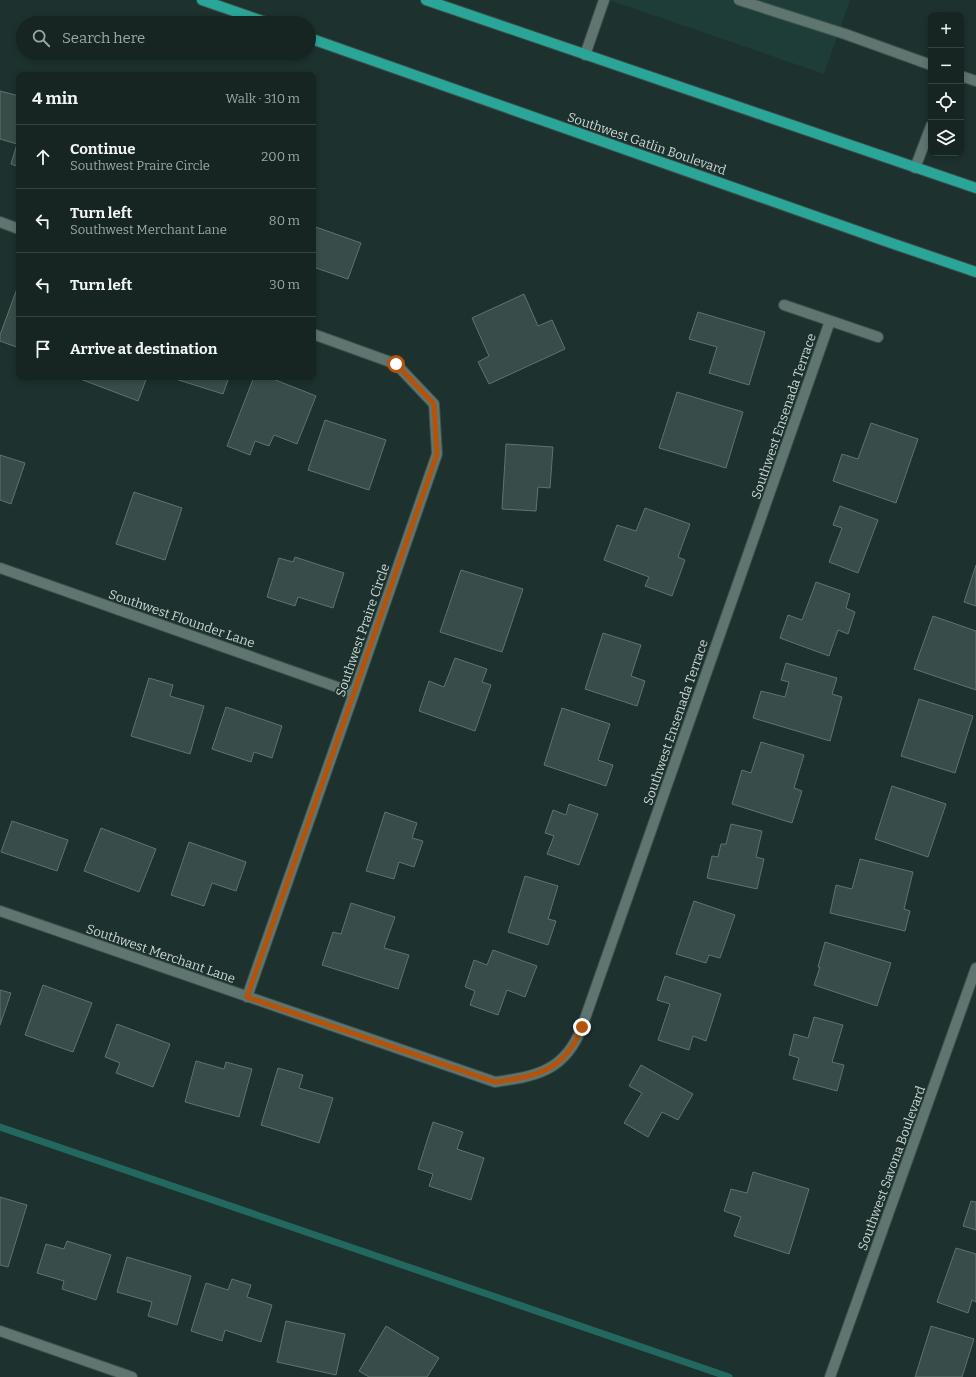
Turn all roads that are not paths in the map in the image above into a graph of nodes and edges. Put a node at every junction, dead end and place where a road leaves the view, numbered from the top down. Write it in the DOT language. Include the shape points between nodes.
graph roads {
  1 [pos="202,0"];
  2 [pos="426,0"];
  3 [pos="604,0"];
  4 [pos="739,0"];
  5 [pos="248,16"];
  6 [pos="316,40"];
  7 [pos="585,55"];
  8 [pos="928,64"];
  9 [pos="964,77"];
  10 [pos="976,81"];
  11 [pos="928,134"];
  12 [pos="915,168"];
  13 [pos="976,188"];
  14 [pos="0,222"];
  15 [pos="16,228"];
  16 [pos="976,272"];
  17 [pos="784,305"];
  18 [pos="830,321"];
  19 [pos="316,335"];
  20 [pos="878,337"];
  21 [pos="0,568"];
  22 [pos="354,693"];
  23 [pos="0,911"];
  24 [pos="976,968"];
  25 [pos="247,997"];
  26 [pos="495,1082"];
  27 [pos="0,1331"];
  28 [pos="115,1374"];
  29 [pos="132,1377"];
  30 [pos="830,1377"];
  1 -- 5 [label="main road"];
  2 -- 7 [label="main road"];
  3 -- 7 [label="street"];
  4 -- 8 [label="street"];
  6 -- 16 [label="main road, Southwest Gatlin Boulevard"];
  7 -- 12 [label="main road"];
  9 -- 10 [label="street"];
  11 -- 12 [label="street"];
  12 -- 13 [label="main road"];
  14 -- 15 [label="street"];
  17 -- 18 [label="street"];
  18 -- 20 [label="street"];
  18 -- 26 [label="street, Southwest Ensenada Terrace" via="577,1040 560,1060 543,1072"];
  19 -- 22 [label="street, Southwest Praire Circle" via="396,364 434,404 437,454"];
  21 -- 22 [label="street, Southwest Flounder Lane"];
  22 -- 25 [label="street, Southwest Praire Circle"];
  23 -- 25 [label="street, Southwest Merchant Lane"];
  24 -- 30 [label="street, Southwest Savona Boulevard"];
  25 -- 26 [label="street, Southwest Merchant Lane"];
  27 -- 28 [label="street"];
  28 -- 29 [label="street"];
}
